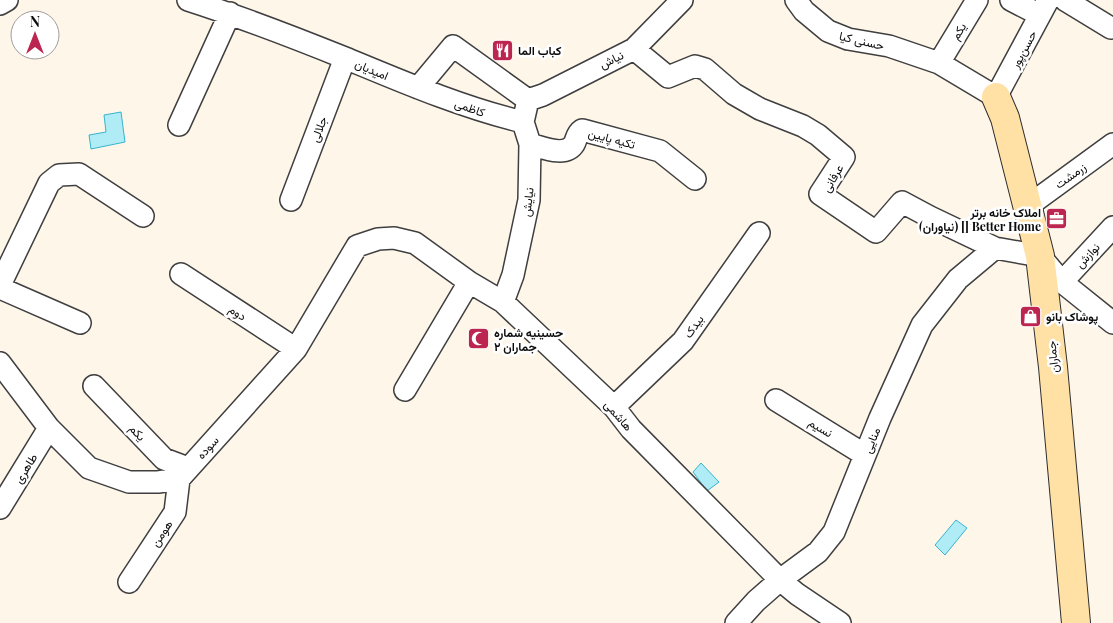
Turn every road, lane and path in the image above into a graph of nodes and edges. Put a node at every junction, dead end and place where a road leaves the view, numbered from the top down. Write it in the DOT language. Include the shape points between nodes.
graph roads {
  1 [pos="7,0"];
  2 [pos="188,0"];
  3 [pos="682,0"];
  4 [pos="796,0"];
  5 [pos="976,0"];
  6 [pos="1012,0"];
  7 [pos="1065,0"];
  8 [pos="0,4"];
  9 [pos="1044,8"];
  10 [pos="230,13"];
  11 [pos="1111,28"];
  12 [pos="634,49"];
  13 [pos="345,58"];
  14 [pos="939,63"];
  15 [pos="418,88"];
  16 [pos="996,97"];
  17 [pos="528,100"];
  18 [pos="523,122"];
  19 [pos="179,125"];
  20 [pos="530,144"];
  21 [pos="1113,144"];
  22 [pos="695,179"];
  23 [pos="291,200"];
  24 [pos="1028,206"];
  25 [pos="142,216"];
  26 [pos="1113,227"];
  27 [pos="759,233"];
  28 [pos="378,239"];
  29 [pos="995,248"];
  30 [pos="1040,256"];
  31 [pos="181,274"];
  32 [pos="470,282"];
  33 [pos="1062,282"];
  34 [pos="0,287"];
  35 [pos="502,302"];
  36 [pos="80,323"];
  37 [pos="1113,323"];
  38 [pos="296,349"];
  39 [pos="0,363"];
  40 [pos="94,386"];
  41 [pos="405,390"];
  42 [pos="776,400"];
  43 [pos="614,407"];
  44 [pos="49,428"];
  45 [pos="865,455"];
  46 [pos="183,473"];
  47 [pos="0,508"];
  48 [pos="780,580"];
  49 [pos="129,582"];
  50 [pos="736,623"];
  51 [pos="840,623"];
  52 [pos="1076,623"];
  1 -- 8 [label="street"];
  2 -- 10 [label="street, امیدیان"];
  3 -- 12 [label="street, نیاش"];
  4 -- 14 [label="street, حسنی کیا" via="828,31"];
  5 -- 14 [label="street, یکم"];
  6 -- 9 [label="street"];
  7 -- 11 [label="street"];
  9 -- 16 [label="street, حسن‌پور"];
  10 -- 13 [label="street, امیدیان"];
  10 -- 19 [label="street"];
  12 -- 17 [label="street, نیاش"];
  12 -- 29 [label="street, عرفانی" via="668,77 695,66 705,69 734,94 818,135 844,157 820,194 876,232 902,202"];
  13 -- 15 [label="street, امیدیان"];
  13 -- 23 [label="street, جلالی"];
  14 -- 16 [label="street, حسنی کیا"];
  15 -- 17 [label="street" via="453,46"];
  15 -- 18 [label="street, کاظمی" via="492,115"];
  16 -- 24 [label="main road, جماران" via="1005,118"];
  17 -- 18 [label="street"];
  18 -- 20 [label="street, نیایش"];
  20 -- 22 [label="street, تکیه پایین" via="566,150 573,146 582,130 660,151"];
  20 -- 35 [label="street, نیایش" via="529,200 513,275"];
  21 -- 24 [label="street, زرمشت"];
  24 -- 30 [label="main road, جماران"];
  25 -- 34 [label="street" via="79,174 59,175 49,183"];
  26 -- 33 [label="street, نوازش"];
  27 -- 43 [label="street, بیدک" via="683,341"];
  28 -- 32 [label="street, هاشمی" via="394,238 414,243"];
  28 -- 38 [label="street, سوده" via="358,246"];
  29 -- 30 [label="street, عرفانی"];
  29 -- 45 [label="street, منایی" via="958,279 922,325"];
  30 -- 33 [label="street"];
  30 -- 52 [label="main road, جماران"];
  31 -- 38 [label="street, دوم"];
  32 -- 35 [label="street, هاشمی"];
  32 -- 41 [label="street"];
  33 -- 37 [label="street"];
  34 -- 36 [label="street"];
  35 -- 43 [label="street, هاشمی"];
  38 -- 46 [label="street, سوده"];
  39 -- 44 [label="street"];
  40 -- 46 [label="street, یکم" via="164,459"];
  42 -- 45 [label="street, نسیم"];
  43 -- 48 [label="street, هاشمی" via="631,429"];
  44 -- 46 [label="street" via="89,468 129,482 158,482"];
  44 -- 47 [label="street, طاهری"];
  45 -- 48 [label="street, منایی" via="834,532 818,552"];
  46 -- 49 [label="street, هومن" via="175,512"];
  48 -- 50 [label="street, منایی"];
  48 -- 51 [label="street, هاشمی"];
}
